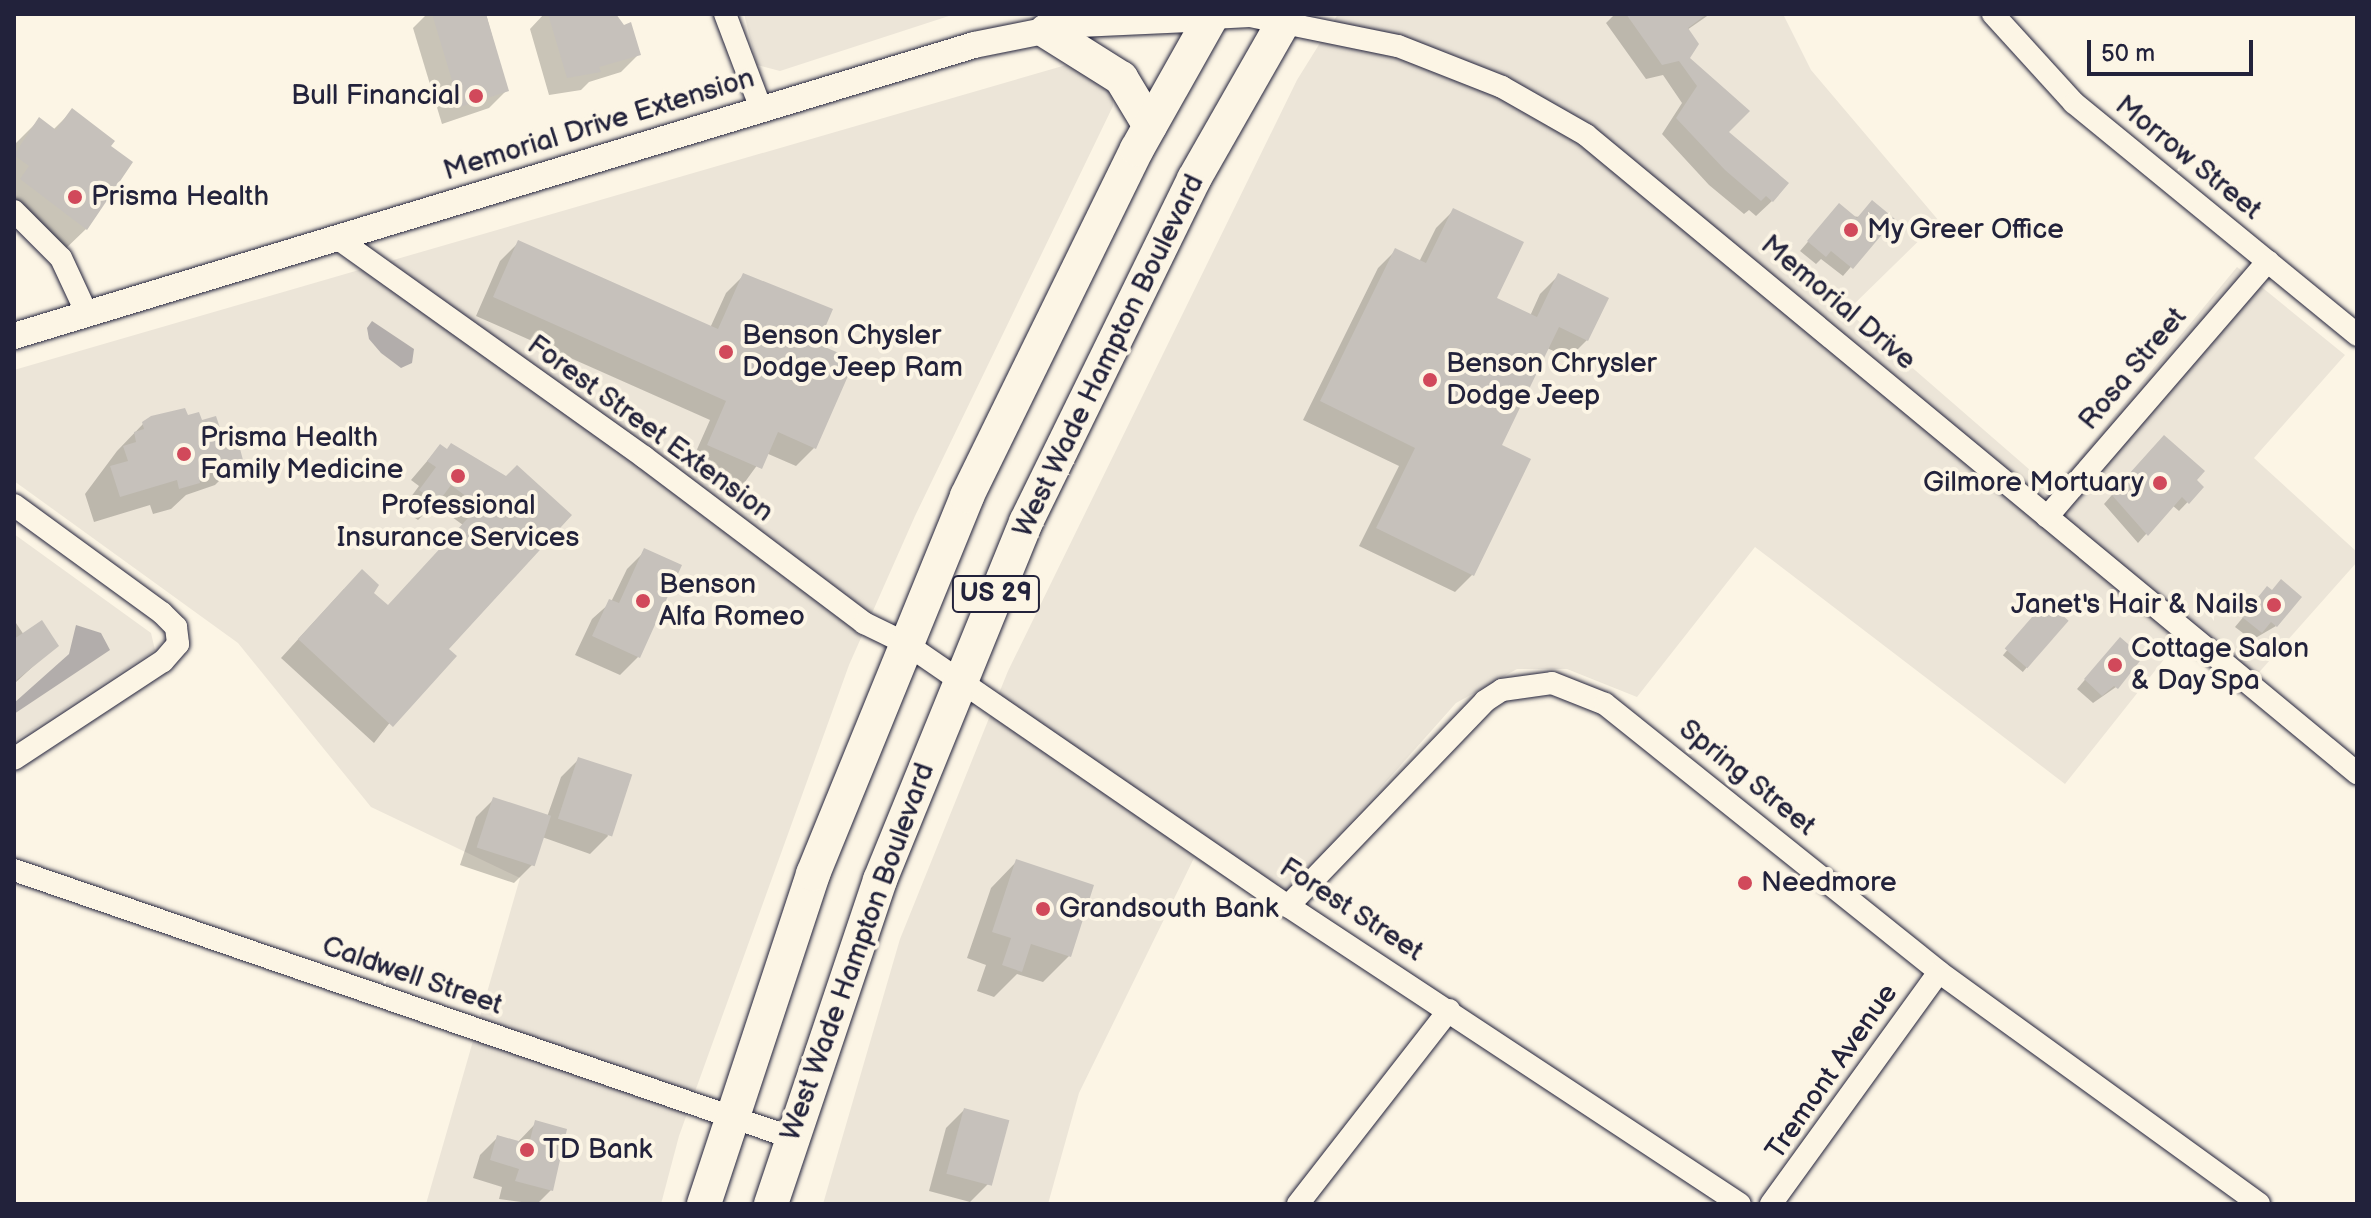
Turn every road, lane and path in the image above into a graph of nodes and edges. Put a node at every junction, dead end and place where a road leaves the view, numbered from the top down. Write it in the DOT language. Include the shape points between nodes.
graph roads {
  1 [pos="725,14"];
  2 [pos="1993,14"];
  3 [pos="1212,16"];
  4 [pos="1286,18"];
  5 [pos="1046,31"];
  6 [pos="761,109"];
  7 [pos="1150,126"];
  8 [pos="14,211"];
  9 [pos="337,238"];
  10 [pos="2268,261"];
  11 [pos="87,314"];
  12 [pos="2357,335"];
  13 [pos="14,336"];
  14 [pos="14,505"];
  15 [pos="2047,517"];
  16 [pos="932,662"];
  17 [pos="14,759"];
  18 [pos="2357,773"];
  19 [pos="14,870"];
  20 [pos="1288,906"];
  21 [pos="1939,972"];
  22 [pos="1449,1010"];
  23 [pos="728,1117"];
  24 [pos="790,1137"];
  25 [pos="704,1204"];
  26 [pos="771,1204"];
  27 [pos="1298,1204"];
  28 [pos="1740,1204"];
  29 [pos="1771,1204"];
  30 [pos="2259,1204"];
  1 -- 6 [label="street"];
  2 -- 10 [label="street, Morrow Street" via="2074,103"];
  3 -- 4 [label="street, Memorial Drive"];
  3 -- 5 [label="street, Memorial Drive Extension" via="1079,24"];
  3 -- 7 [label="main road, West Wade Hampton Boulevard / US 29"];
  4 -- 15 [label="street, Memorial Drive" via="1380,41 1469,71 1586,135"];
  4 -- 16 [label="main road, West Wade Hampton Boulevard / US 29"];
  5 -- 6 [label="street, Memorial Drive Extension" via="974,45"];
  5 -- 7 [label="main road" via="1109,67"];
  6 -- 9 [label="street, Memorial Drive Extension"];
  7 -- 16 [label="main road, West Wade Hampton Boulevard / US 29" via="1042,336"];
  8 -- 11 [label="street" via="61,258"];
  9 -- 11 [label="street, Memorial Drive Extension"];
  9 -- 16 [label="street, Forest Street Extension" via="644,457 864,623"];
  10 -- 12 [label="street, Morrow Street"];
  10 -- 15 [label="street, Rosa Street"];
  11 -- 13 [label="street, Memorial Drive Extension"];
  14 -- 17 [label="street" via="162,613 176,627 178,644 163,661"];
  15 -- 18 [label="street, Memorial Drive"];
  16 -- 20 [label="street, Forest Street"];
  16 -- 23 [label="main road, West Wade Hampton Boulevard / US 29" via="813,874"];
  16 -- 24 [label="main road, West Wade Hampton Boulevard / US 29" via="869,910"];
  19 -- 23 [label="street, Caldwell Street"];
  20 -- 21 [label="street, Spring Street" via="1485,701 1502,690 1552,683 1605,704 1636,726"];
  20 -- 22 [label="street, Forest Street"];
  21 -- 29 [label="street, Tremont Avenue"];
  21 -- 30 [label="street, Spring Street"];
  22 -- 27 [label="street"];
  22 -- 28 [label="street, Forest Street"];
  23 -- 24 [label="street, Caldwell Street"];
  23 -- 25 [label="main road, West Wade Hampton Boulevard / US 29"];
  24 -- 26 [label="main road, West Wade Hampton Boulevard / US 29"];
}
